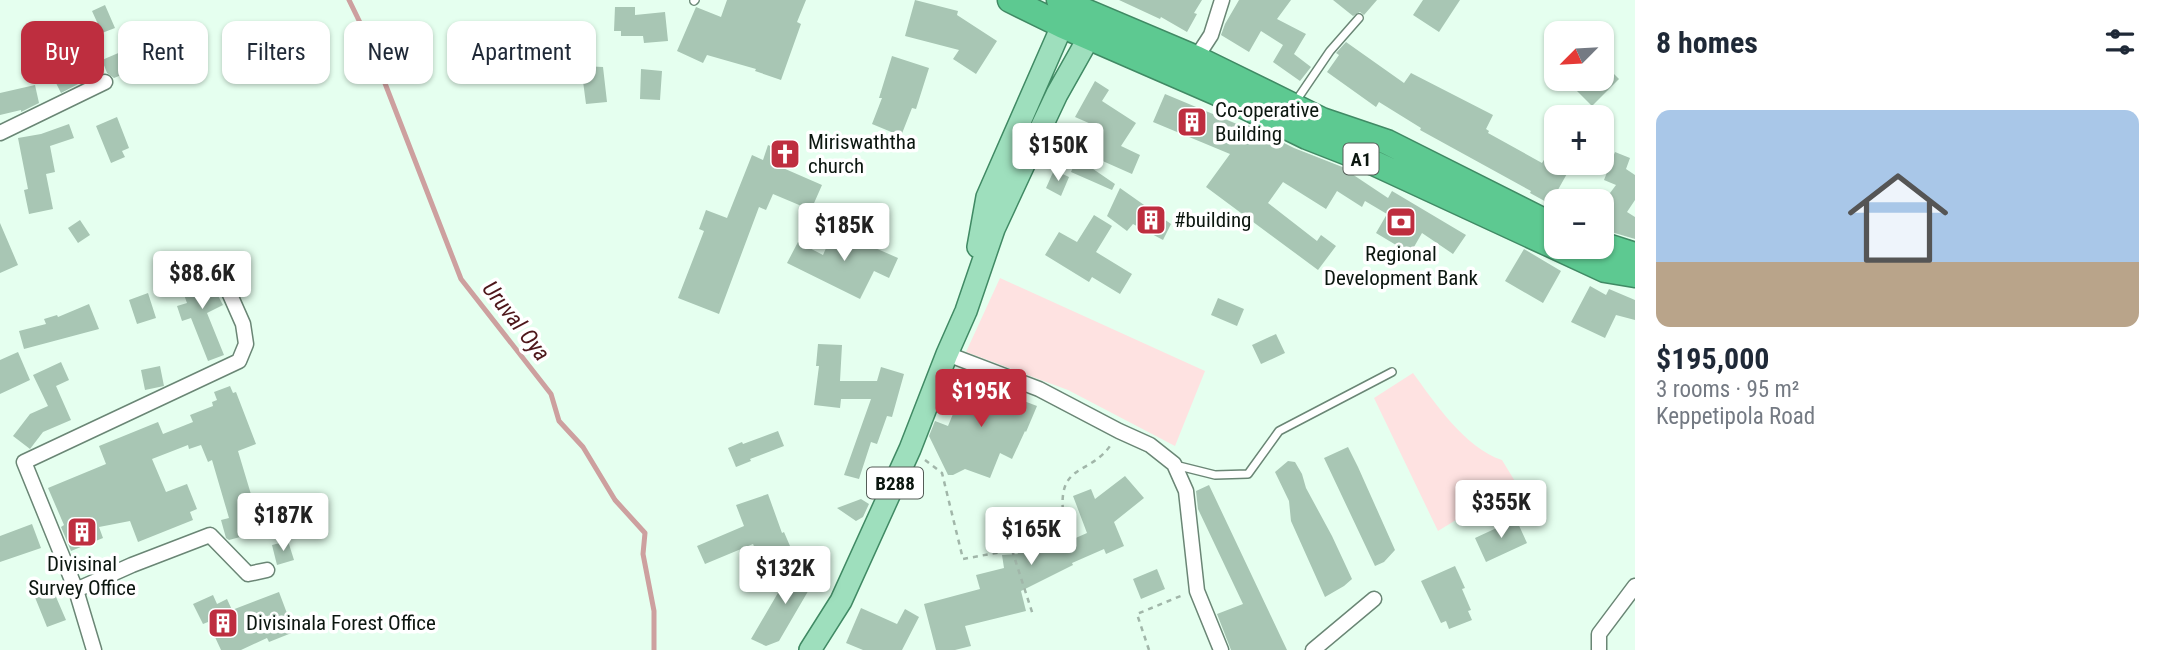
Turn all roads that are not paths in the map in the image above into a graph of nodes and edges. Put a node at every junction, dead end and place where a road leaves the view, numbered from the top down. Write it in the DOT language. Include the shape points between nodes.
graph roads {
  1 [pos="1010,0"];
  2 [pos="1222,0"];
  3 [pos="1064,10"];
  4 [pos="1359,18"];
  5 [pos="1095,28"];
  6 [pos="1196,58"];
  7 [pos="105,82"];
  8 [pos="1293,105"];
  9 [pos="0,133"];
  10 [pos="1381,153"];
  11 [pos="1544,222"];
  12 [pos="1614,248"];
  13 [pos="1635,255"];
  14 [pos="1635,275"];
  15 [pos="224,281"];
  16 [pos="966,311"];
  17 [pos="947,354"];
  18 [pos="1392,372"];
  19 [pos="1174,464"];
  20 [pos="267,570"];
  21 [pos="1635,586"];
  22 [pos="76,590"];
  23 [pos="1374,599"];
  24 [pos="94,650"];
  25 [pos="810,650"];
  26 [pos="1221,650"];
  27 [pos="1313,650"];
  28 [pos="1599,650"];
  1 -- 3 [label="highway, A1"];
  2 -- 6 [label="street" via="1211,35"];
  3 -- 5 [label="highway, A1"];
  3 -- 16 [label="main road, B288" via="987,197"];
  4 -- 8 [label="lane"];
  5 -- 6 [label="highway, A1"];
  5 -- 10 [label="highway, A1" via="1307,137"];
  5 -- 16 [label="main road, B288" via="1057,94 994,229"];
  6 -- 8 [label="highway, A1"];
  7 -- 9 [label="street"];
  8 -- 10 [label="highway, A1"];
  10 -- 11 [label="highway, A1"];
  10 -- 14 [label="highway, A1" via="1605,270"];
  12 -- 13 [label="highway"];
  15 -- 22 [label="street" via="243,324 246,344 239,362 24,462"];
  16 -- 17 [label="main road, B288"];
  17 -- 19 [label="street" via="1039,389 1150,445"];
  17 -- 25 [label="main road, B288" via="841,601"];
  18 -- 19 [label="lane" via="1279,431 1248,474 1215,475"];
  19 -- 26 [label="street" via="1186,491 1197,591"];
  20 -- 22 [label="street" via="248,574 210,535"];
  21 -- 28 [label="street" via="1599,634"];
  22 -- 24 [label="street"];
  23 -- 27 [label="street"];
}
